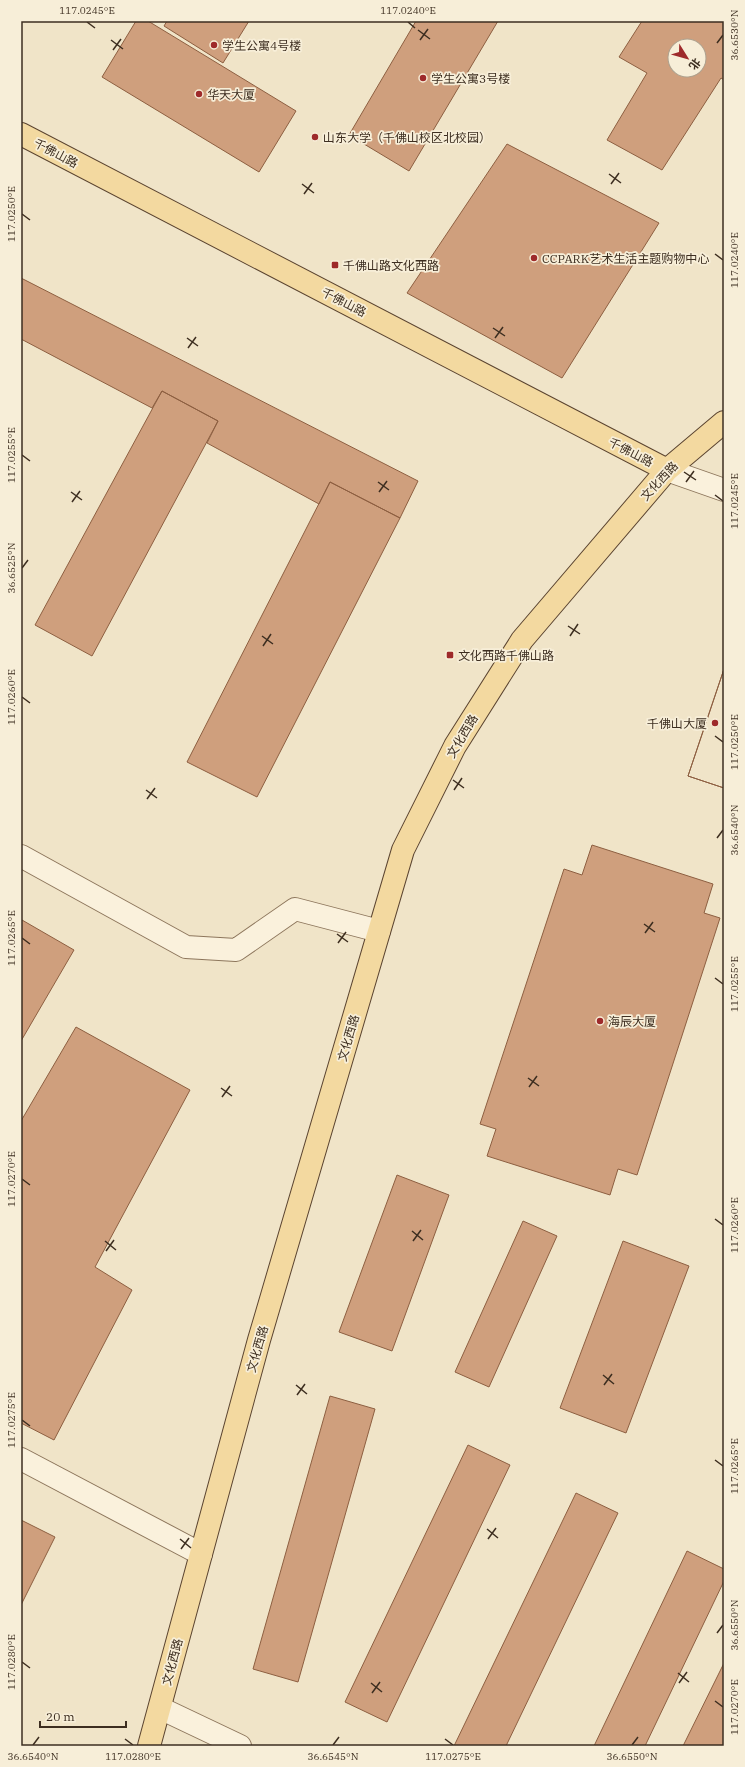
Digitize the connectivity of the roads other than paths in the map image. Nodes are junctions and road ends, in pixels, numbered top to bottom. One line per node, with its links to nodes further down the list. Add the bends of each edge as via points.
1 (21, 134): 3 (main road, 千佛山路)
2 (724, 422): 3 (main road, 文化西路)
3 (666, 470): 4 (street); 6 (main road, 文化西路, via 522,640 455,746 403,850)
4 (724, 490)
5 (21, 856): 6 (street, via 186,947 236,950 295,909)
6 (379, 931): 8 (main road, 文化西路, via 259,1340)
7 (21, 1459): 8 (street)
8 (202, 1554): 9 (main road, 文化西路)
9 (160, 1708): 10 (main road, 文化西路); 11 (street)
10 (149, 1746)
11 (240, 1746)

